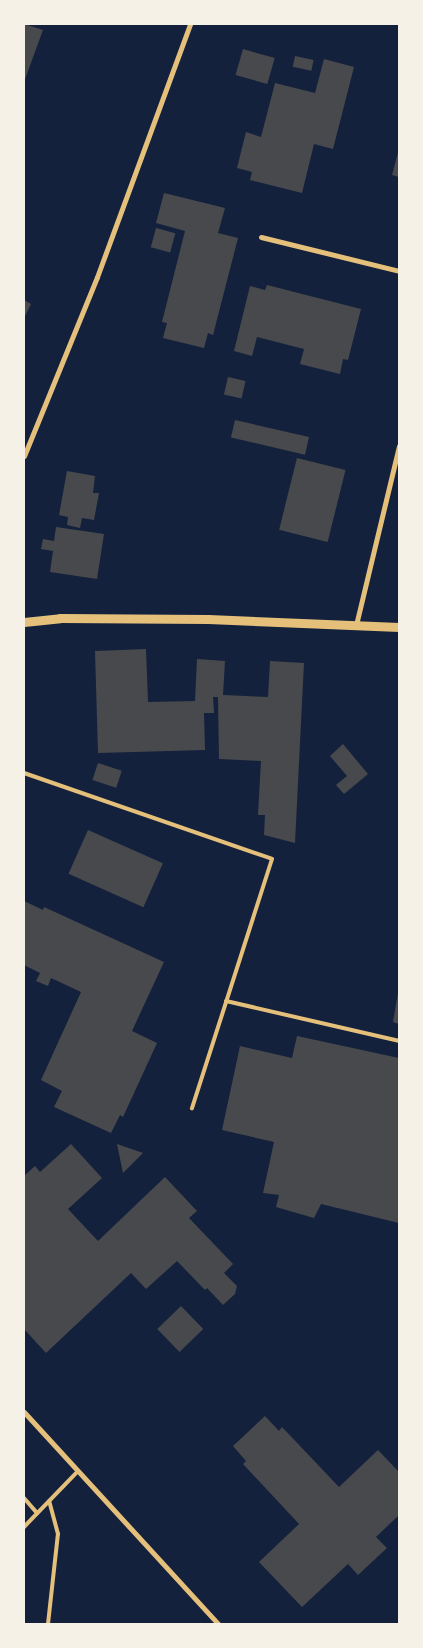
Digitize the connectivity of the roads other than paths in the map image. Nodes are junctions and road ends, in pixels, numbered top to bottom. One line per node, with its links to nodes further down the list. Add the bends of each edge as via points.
1 (190, 24): 5 (street, via 97,277)
2 (262, 237): 3 (street)
3 (399, 271)
4 (399, 446): 7 (street)
5 (24, 456)
6 (24, 622): 7 (street, via 60,618 188,619)
7 (356, 625): 8 (street)
8 (399, 627)
9 (24, 773): 10 (lane, via 272,859)
10 (226, 1001): 11 (lane); 12 (lane)
11 (399, 1042)
12 (192, 1108)
13 (24, 1412): 14 (street)
14 (78, 1471): 16 (lane); 20 (street)
15 (24, 1498): 17 (lane)
16 (49, 1501): 17 (lane); 19 (lane, via 58,1534)
17 (37, 1513): 18 (lane)
18 (24, 1527)
19 (48, 1624)
20 (218, 1624)

